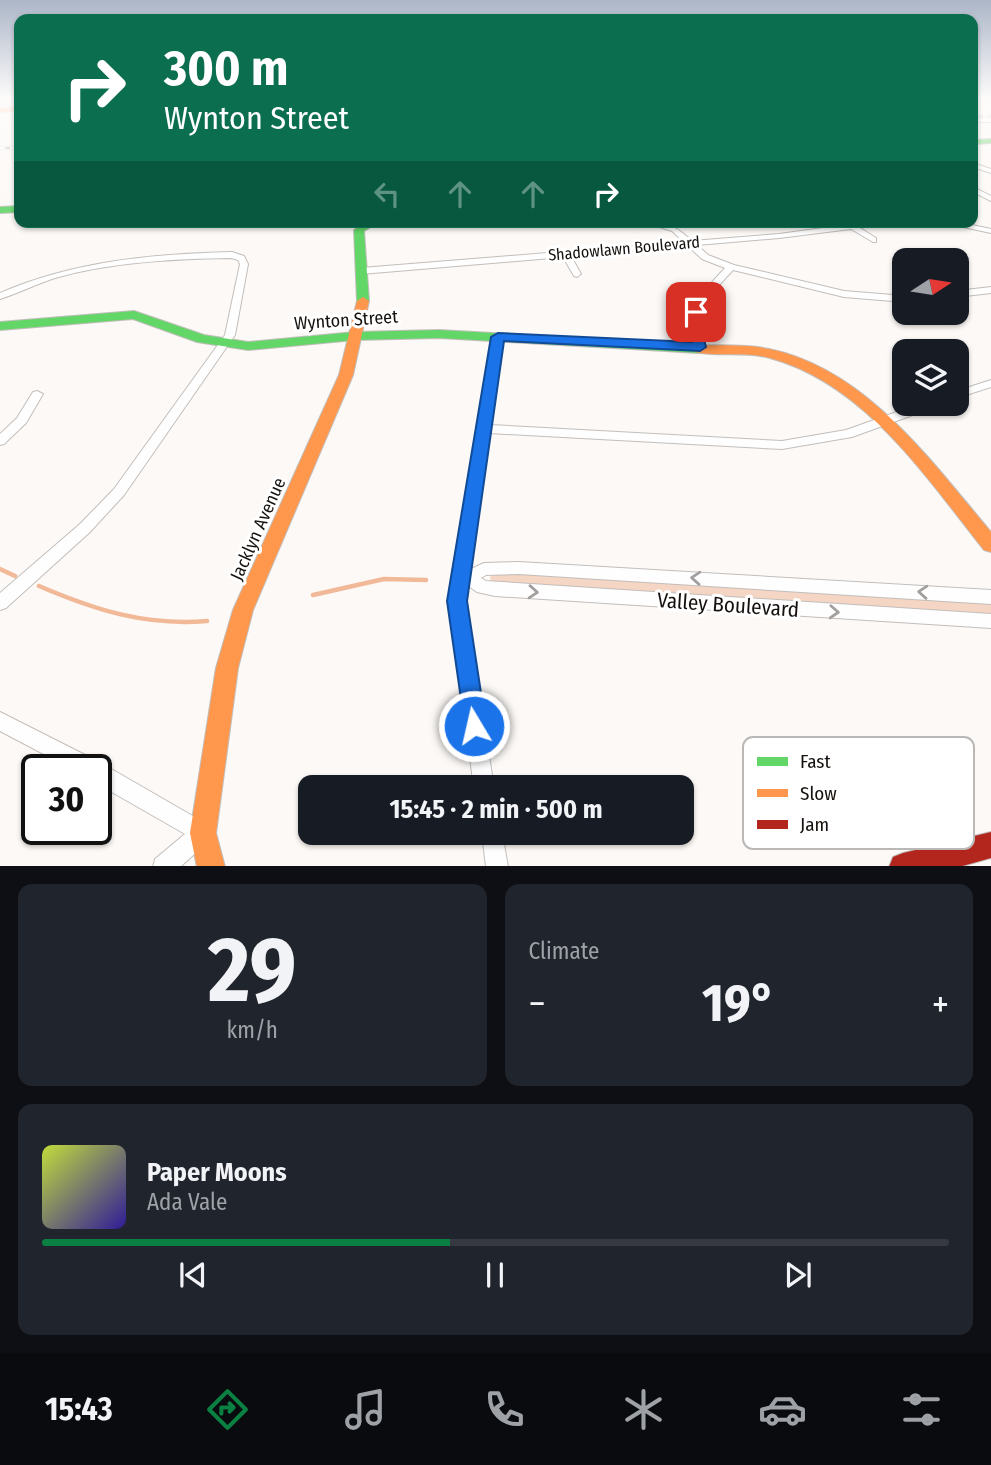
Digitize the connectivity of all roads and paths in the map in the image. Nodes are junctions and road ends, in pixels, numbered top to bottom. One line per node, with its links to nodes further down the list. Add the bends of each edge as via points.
1 (363, 228): 9 (street, Jacklyn Avenue, via 359,230)
2 (671, 228): 6 (street)
3 (842, 228): 6 (street, Shadowlawn Boulevard)
4 (855, 228): 5 (street)
5 (873, 240)
6 (690, 242): 7 (street, Shadowlawn Boulevard); 8 (street, via 705,257)
7 (565, 253): 9 (street, Shadowlawn Boulevard); 10 (street)
8 (731, 267): 14 (street, via 844,295); 19 (street, via 698,306 695,321)
9 (361, 271): 16 (street, Jacklyn Avenue, via 363,300)
10 (577, 274)
11 (991, 290): 12 (street)
12 (970, 293)
13 (0, 296): 18 (street, via 42,280 107,266 232,254 244,264 235,316)
14 (892, 298)
15 (0, 326): 18 (street, Wynton Street, via 134,315 177,332)
16 (355, 336): 17 (street, Wynton Street); 18 (street, Wynton Street, via 248,346); 36 (street, Jacklyn Avenue, via 346,375 243,610 232,646)
17 (498, 337): 19 (street, Wynton Street); 25 (street)
18 (224, 342): 30 (street, via 118,492 85,528)
19 (700, 347): 24 (street, Wynton Street, via 747,349 788,358 819,374)
20 (991, 383): 21 (street)
21 (969, 391)
22 (37, 394): 26 (street, via 22,420)
23 (899, 416): 24 (street)
24 (883, 422): 25 (street, via 823,440 764,445); 27 (street, Wynton Street)
25 (482, 429): 28 (street)
26 (0, 441)
27 (991, 545)
28 (463, 578): 29 (street, Valley Boulevard, one-way to 28, via 519,568 484,569); 31 (street, Valley Boulevard, one-way to 31, via 495,590); 34 (street, via 458,623)
29 (991, 597)
30 (0, 603)
31 (991, 621)
32 (0, 721): 33 (street)
33 (63, 754)
34 (482, 775)
35 (112, 781): 36 (street)
36 (203, 833): 39 (street); 40 (street, Jacklyn Avenue)
37 (494, 845): 41 (street)
38 (991, 845): 42 (street)
39 (163, 866)
40 (211, 866)
41 (497, 866)
42 (903, 866)

